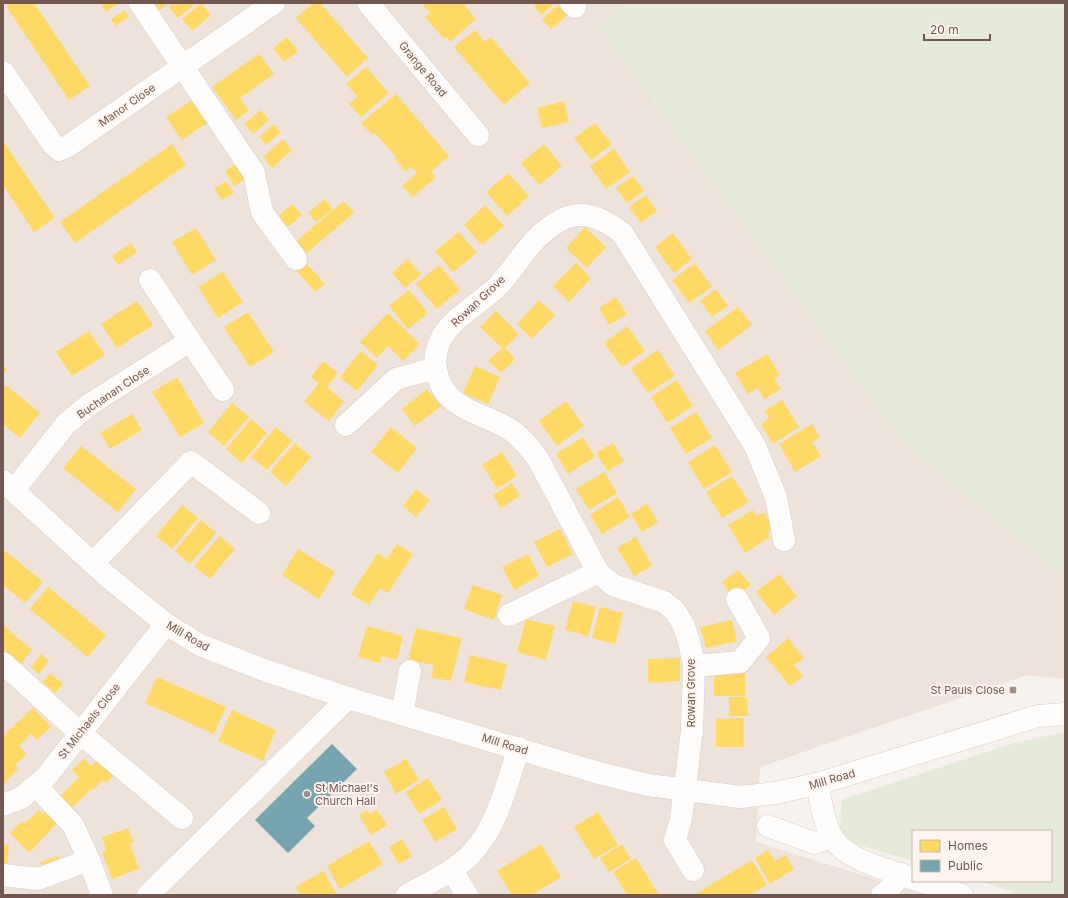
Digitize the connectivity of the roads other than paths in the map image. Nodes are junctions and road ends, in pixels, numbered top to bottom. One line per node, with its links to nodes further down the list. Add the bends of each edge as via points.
1 (140, 3): 4 (street)
2 (274, 3): 4 (street, Manor Close)
3 (378, 6): 6 (street, Grange Road)
4 (182, 67): 5 (street, Manor Close, via 59,150); 7 (street, via 254,173 262,212)
5 (3, 72)
6 (478, 135)
7 (296, 259)
8 (150, 280): 9 (street)
9 (190, 341): 11 (street); 13 (street, Buchanan Close, via 90,404 66,424)
10 (436, 368): 12 (street, via 396,379); 15 (street, Rowan Grove, via 436,352 442,336 455,321 499,284 540,235 554,223 570,217 587,215 608,222 623,234 755,446 776,497); 17 (street, Rowan Grove, via 442,387 451,399 464,409 510,429 525,442 538,459)
11 (223, 390)
12 (346, 425)
13 (8, 485): 16 (street, Mill Road)
14 (259, 513): 16 (street, via 192,462)
15 (784, 540)
16 (92, 562): 20 (street, Mill Road)
17 (598, 572): 19 (street); 22 (street, Rowan Grove, via 613,585 657,599 675,611 689,641)
18 (737, 599): 22 (street, via 759,638 740,662)
19 (509, 615)
20 (166, 624): 24 (street, Mill Road, via 200,645); 27 (street, St Michaels Close)
21 (3, 663): 27 (street)
22 (694, 666): 31 (street, Rowan Grove, via 692,730)
23 (410, 672): 25 (street)
24 (348, 698): 25 (street, Mill Road); 43 (street)
25 (402, 714): 28 (street, Mill Road)
26 (1065, 714): 29 (street, Mill Road, via 1038,716)
27 (80, 733): 30 (street, St Michaels Close); 33 (street)
28 (519, 748): 31 (street, Mill Road, via 599,774 648,786); 37 (street, via 487,833 470,855)
29 (817, 784): 31 (street, Mill Road, via 741,797); 35 (street)
30 (36, 786): 32 (street, St Michaels Close, via 21,798); 36 (street, via 74,825)
31 (685, 790): 38 (street, Rowan Grove, via 675,840)
32 (3, 805)
33 (182, 818)
34 (768, 826): 35 (street, via 814,843)
35 (832, 837): 40 (street, via 836,845 846,853)
36 (89, 860): 39 (street, via 38,879); 42 (street)
37 (452, 870): 44 (street); 45 (street)
38 (693, 870)
39 (3, 875)
40 (911, 878): 46 (street)
41 (923, 882): 47 (street)
42 (102, 895)
43 (148, 895)
44 (407, 895)
45 (467, 895)
46 (882, 895)
47 (962, 895)

